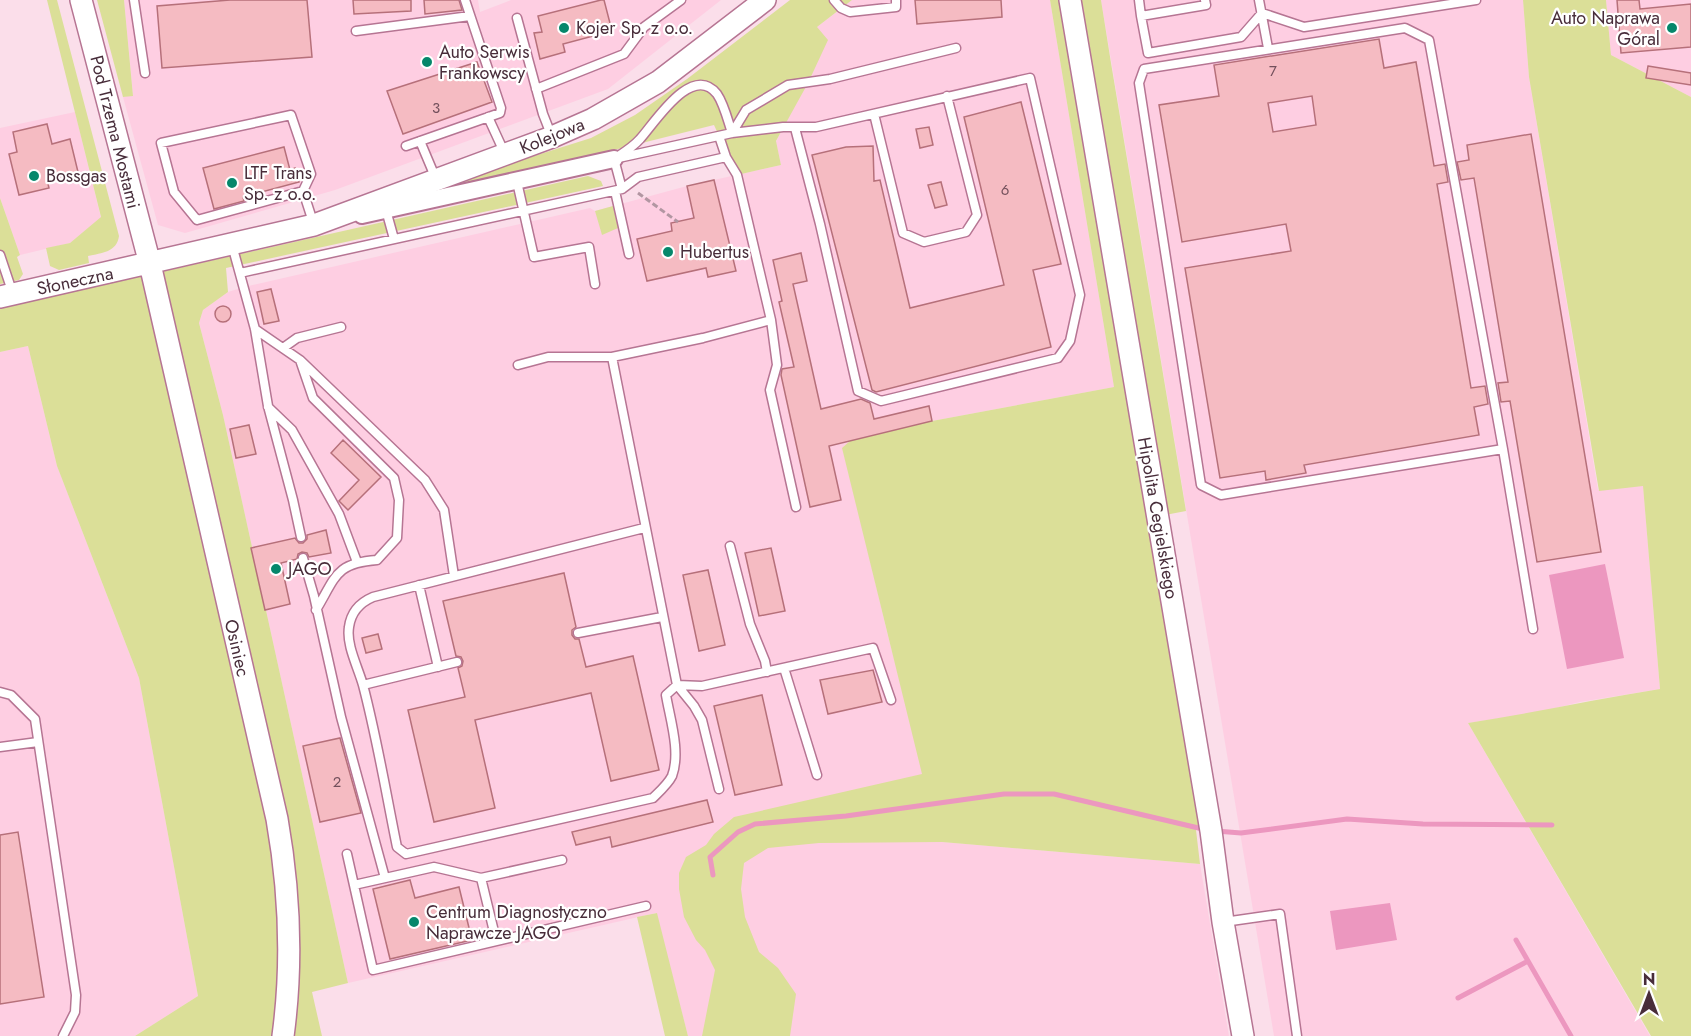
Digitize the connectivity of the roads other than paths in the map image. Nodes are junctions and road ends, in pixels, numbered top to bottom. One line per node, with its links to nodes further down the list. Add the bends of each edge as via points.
1 (81, 0): 45 (street, Pod Trzema Mostami)
2 (134, 0): 20 (lane)
3 (465, 0): 14 (lane)
4 (681, 0): 21 (lane, via 644,27 624,54)
5 (765, 0): 27 (street, Kolejowa, via 658,82 593,119)
6 (834, 0): 7 (lane, via 850,12 896,7)
7 (896, 0)
8 (1070, 0): 88 (street, Hipolita Cegielskiego, via 1207,807)
9 (1139, 0): 15 (lane)
10 (1205, 0): 15 (lane, via 1206,5)
11 (1259, 0): 13 (lane)
12 (1476, 0): 13 (lane, via 1304,27)
13 (1262, 14): 15 (lane, via 1241,37 1148,53); 19 (lane)
14 (470, 16): 17 (lane); 24 (lane, via 501,108 500,113)
15 (1141, 16)
16 (517, 18): 21 (lane)
17 (356, 31)
18 (956, 48): 26 (lane, via 830,79 788,85 746,110)
19 (1268, 48): 57 (lane, via 1405,28 1429,40); 57 (lane, via 1143,69 1139,83 1201,484 1221,495)
20 (145, 74)
21 (536, 89): 27 (lane)
22 (947, 96): 23 (lane); 23 (lane, via 977,215 966,232 924,242 903,233); 25 (lane, via 1030,78 1080,295 1070,341 1058,358 881,401 858,391)
23 (874, 114): 25 (lane)
24 (488, 117): 29 (lane); 31 (lane)
25 (795, 128): 26 (lane)
26 (732, 133): 28 (lane, Kolejowa); 33 (lane, Kolejowa, via 716,93 704,86 693,86 682,92 639,141)
27 (552, 136): 31 (street, Kolejowa)
28 (719, 136): 32 (lane); 33 (lane, Kolejowa)
29 (420, 141): 30 (lane); 34 (lane)
30 (406, 146)
31 (505, 154): 34 (street, Kolejowa)
32 (726, 157): 36 (lane, via 638,177); 49 (lane, via 737,175)
33 (614, 159): 35 (street, Kolejowa); 36 (lane)
34 (436, 180): 40 (street, Kolejowa)
35 (517, 182): 38 (street, Kolejowa); 39 (lane)
36 (619, 190): 39 (lane); 43 (lane)
37 (303, 191): 37 (lane, via 197,220 174,192 161,143 291,115 311,174); 40 (lane)
38 (386, 210): 40 (street, Kolejowa); 41 (lane)
39 (524, 211): 41 (lane); 47 (lane, via 534,257 588,247)
40 (314, 225): 42 (street, Kolejowa)
41 (394, 239): 46 (lane)
42 (232, 245): 45 (street, Kolejowa); 46 (lane)
43 (629, 254)
44 (0, 255): 48 (lane)
45 (150, 264): 48 (street, Słoneczna); 91 (street, Osiniec, via 279,830 290,933)
46 (240, 273): 51 (lane)
47 (595, 284)
48 (7, 296)
49 (771, 320): 53 (lane); 58 (lane, via 777,365 770,390)
50 (341, 327): 52 (lane, via 297,338)
51 (255, 329): 52 (lane); 56 (lane)
52 (283, 348): 54 (lane)
53 (612, 357): 55 (lane, via 548,357); 59 (lane)
54 (300, 360): 63 (lane, via 313,398 394,478 399,500 397,538 377,560); 64 (lane, via 425,480 444,510)
55 (518, 365)
56 (268, 406): 60 (lane); 63 (lane, via 292,430 339,514)
57 (1503, 449): 68 (lane)
58 (796, 507)
59 (644, 528): 64 (lane); 67 (lane)
60 (301, 537)
61 (730, 546): 73 (lane)
62 (303, 558): 66 (lane)
63 (357, 562): 66 (lane, via 340,569)
64 (454, 576): 65 (lane)
65 (419, 585): 71 (lane); 74 (lane, via 373,597 356,608 348,636)
66 (316, 610): 84 (lane)
67 (662, 616): 69 (lane); 75 (lane)
68 (1533, 629)
69 (578, 633)
70 (457, 662): 71 (lane)
71 (438, 666): 74 (lane)
72 (784, 668): 73 (lane); 77 (lane, via 873,648); 80 (lane)
73 (767, 672): 75 (lane, via 702,686)
74 (363, 685): 75 (lane, via 397,846 406,854 653,798 671,778 675,762 666,695)
75 (677, 685): 81 (lane, via 702,720)
76 (0, 692): 78 (lane, via 11,695 35,719)
77 (891, 700)
78 (38, 741): 79 (lane); 90 (lane, via 76,995 75,1012)
79 (0, 747)
80 (817, 775)
81 (719, 789)
82 (347, 854): 86 (lane)
83 (562, 860): 85 (lane)
84 (385, 878): 85 (lane, via 434,867); 86 (lane)
85 (482, 878): 89 (lane)
86 (354, 885): 89 (lane, via 373,970)
87 (646, 906): 89 (lane)
88 (1223, 922): 92 (street, Hipolita Cegielskiego); 93 (lane, via 1280,914)
89 (495, 940)
90 (63, 1036)
91 (283, 1036)
92 (1243, 1036)
93 (1297, 1036)

